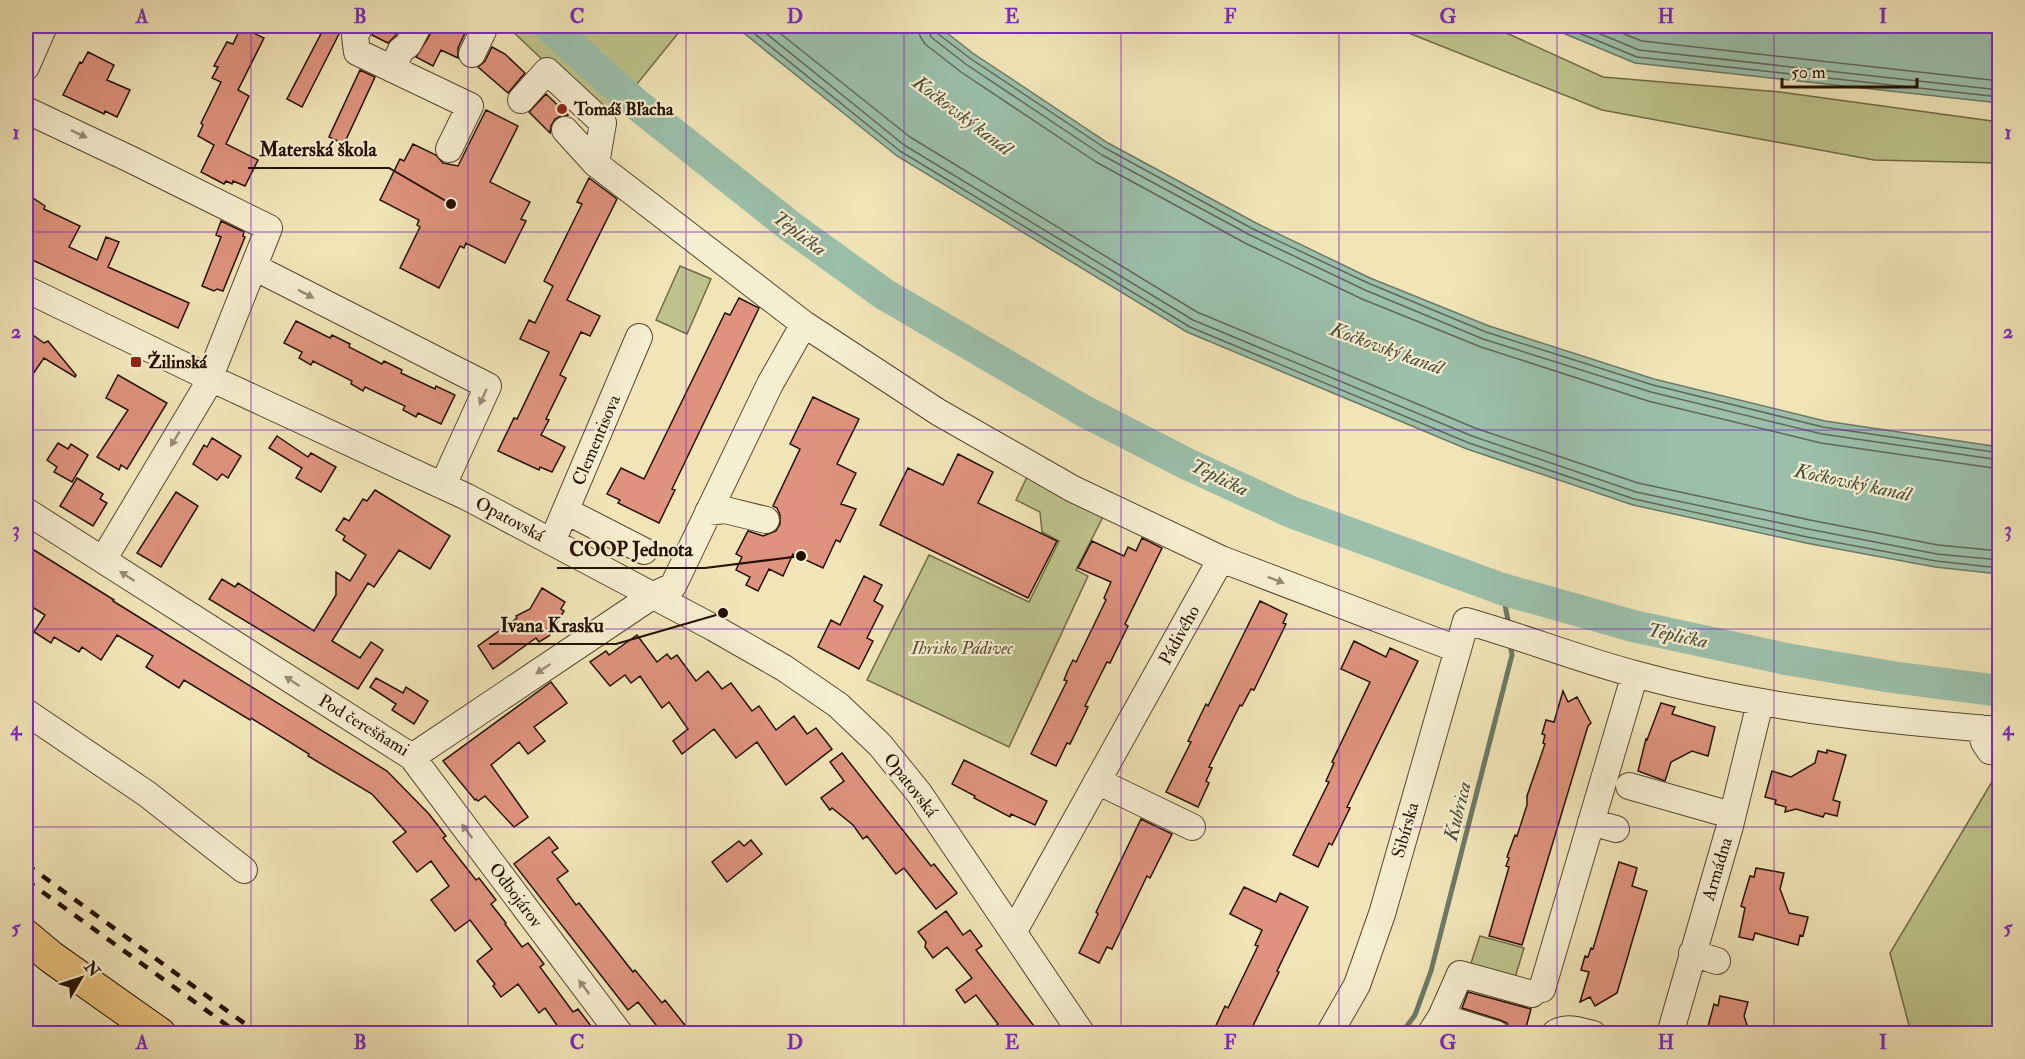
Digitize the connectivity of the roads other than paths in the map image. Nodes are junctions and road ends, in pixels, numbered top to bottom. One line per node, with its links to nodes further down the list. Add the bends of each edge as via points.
1 (44, 26): 6 (street)
2 (418, 26): 7 (street)
3 (478, 26): 5 (street, via 483,31)
4 (351, 29): 7 (street, via 357,52)
5 (472, 54)
6 (27, 62)
7 (392, 69): 11 (street, via 470,106)
8 (521, 100): 12 (street, via 547,70 603,123)
9 (26, 110): 13 (street, one-way to 13, via 269,228)
10 (565, 130): 12 (street)
11 (449, 150)
12 (596, 164): 15 (street)
13 (254, 267): 17 (street); 18 (street, one-way to 18, via 488,387)
14 (26, 289): 17 (street, Opatovská)
15 (804, 324): 21 (street, Pod čerešňami); 25 (street, via 938,412 1073,489)
16 (639, 338): 20 (street, Clementisova)
17 (210, 378): 18 (street, Opatovská); 26 (street, one-way to 26)
18 (443, 485): 23 (street, Opatovská)
19 (26, 511): 26 (street, Pod čerešňami)
20 (566, 511): 23 (street, Clementisova); 24 (street)
21 (708, 512): 22 (street, via 726,510); 27 (street, Pod čerešňami, via 673,586)
22 (766, 520)
23 (552, 542): 27 (street, Opatovská)
24 (644, 551)
25 (1221, 559): 28 (street, one-way to 28); 35 (street, Pádivého)
26 (103, 560): 34 (street, Pod čerešňami, one-way to 26)
27 (652, 596): 34 (street, Pod čerešňami, one-way to 34); 40 (street, Opatovská, via 784,668 838,705 880,745 919,793)
28 (1457, 649): 29 (street, Sibírska, via 1478,624); 49 (street, Sibírska, via 1382,914 1357,985)
29 (1635, 674): 30 (street); 45 (street, via 1604,825 1537,991 1460,974)
30 (1760, 703): 32 (street); 37 (street, Armádna)
31 (26, 712): 39 (street, via 147,794)
32 (1990, 729): 33 (street, via 1984,742 1990,751)
33 (2000, 752)
34 (412, 758): 47 (street, Odbojárov, one-way to 34)
35 (1097, 782): 38 (street); 40 (street, Pádivého)
36 (1629, 786): 37 (street)
37 (1737, 824): 43 (street, Armádna)
38 (1192, 827)
39 (244, 870)
40 (1014, 931): 48 (street, Opatovská)
41 (26, 936): 42 (main road)
42 (38, 950): 46 (main road)
43 (1692, 953): 44 (street); 53 (street, Armádna)
44 (1717, 961)
45 (1436, 1025): 50 (street)
46 (160, 1034)
47 (620, 1034)
48 (1082, 1034)
49 (1329, 1034)
50 (1496, 1034)
51 (1554, 1034): 52 (street, via 1570,1028)
52 (1593, 1034)
53 (1671, 1034)

